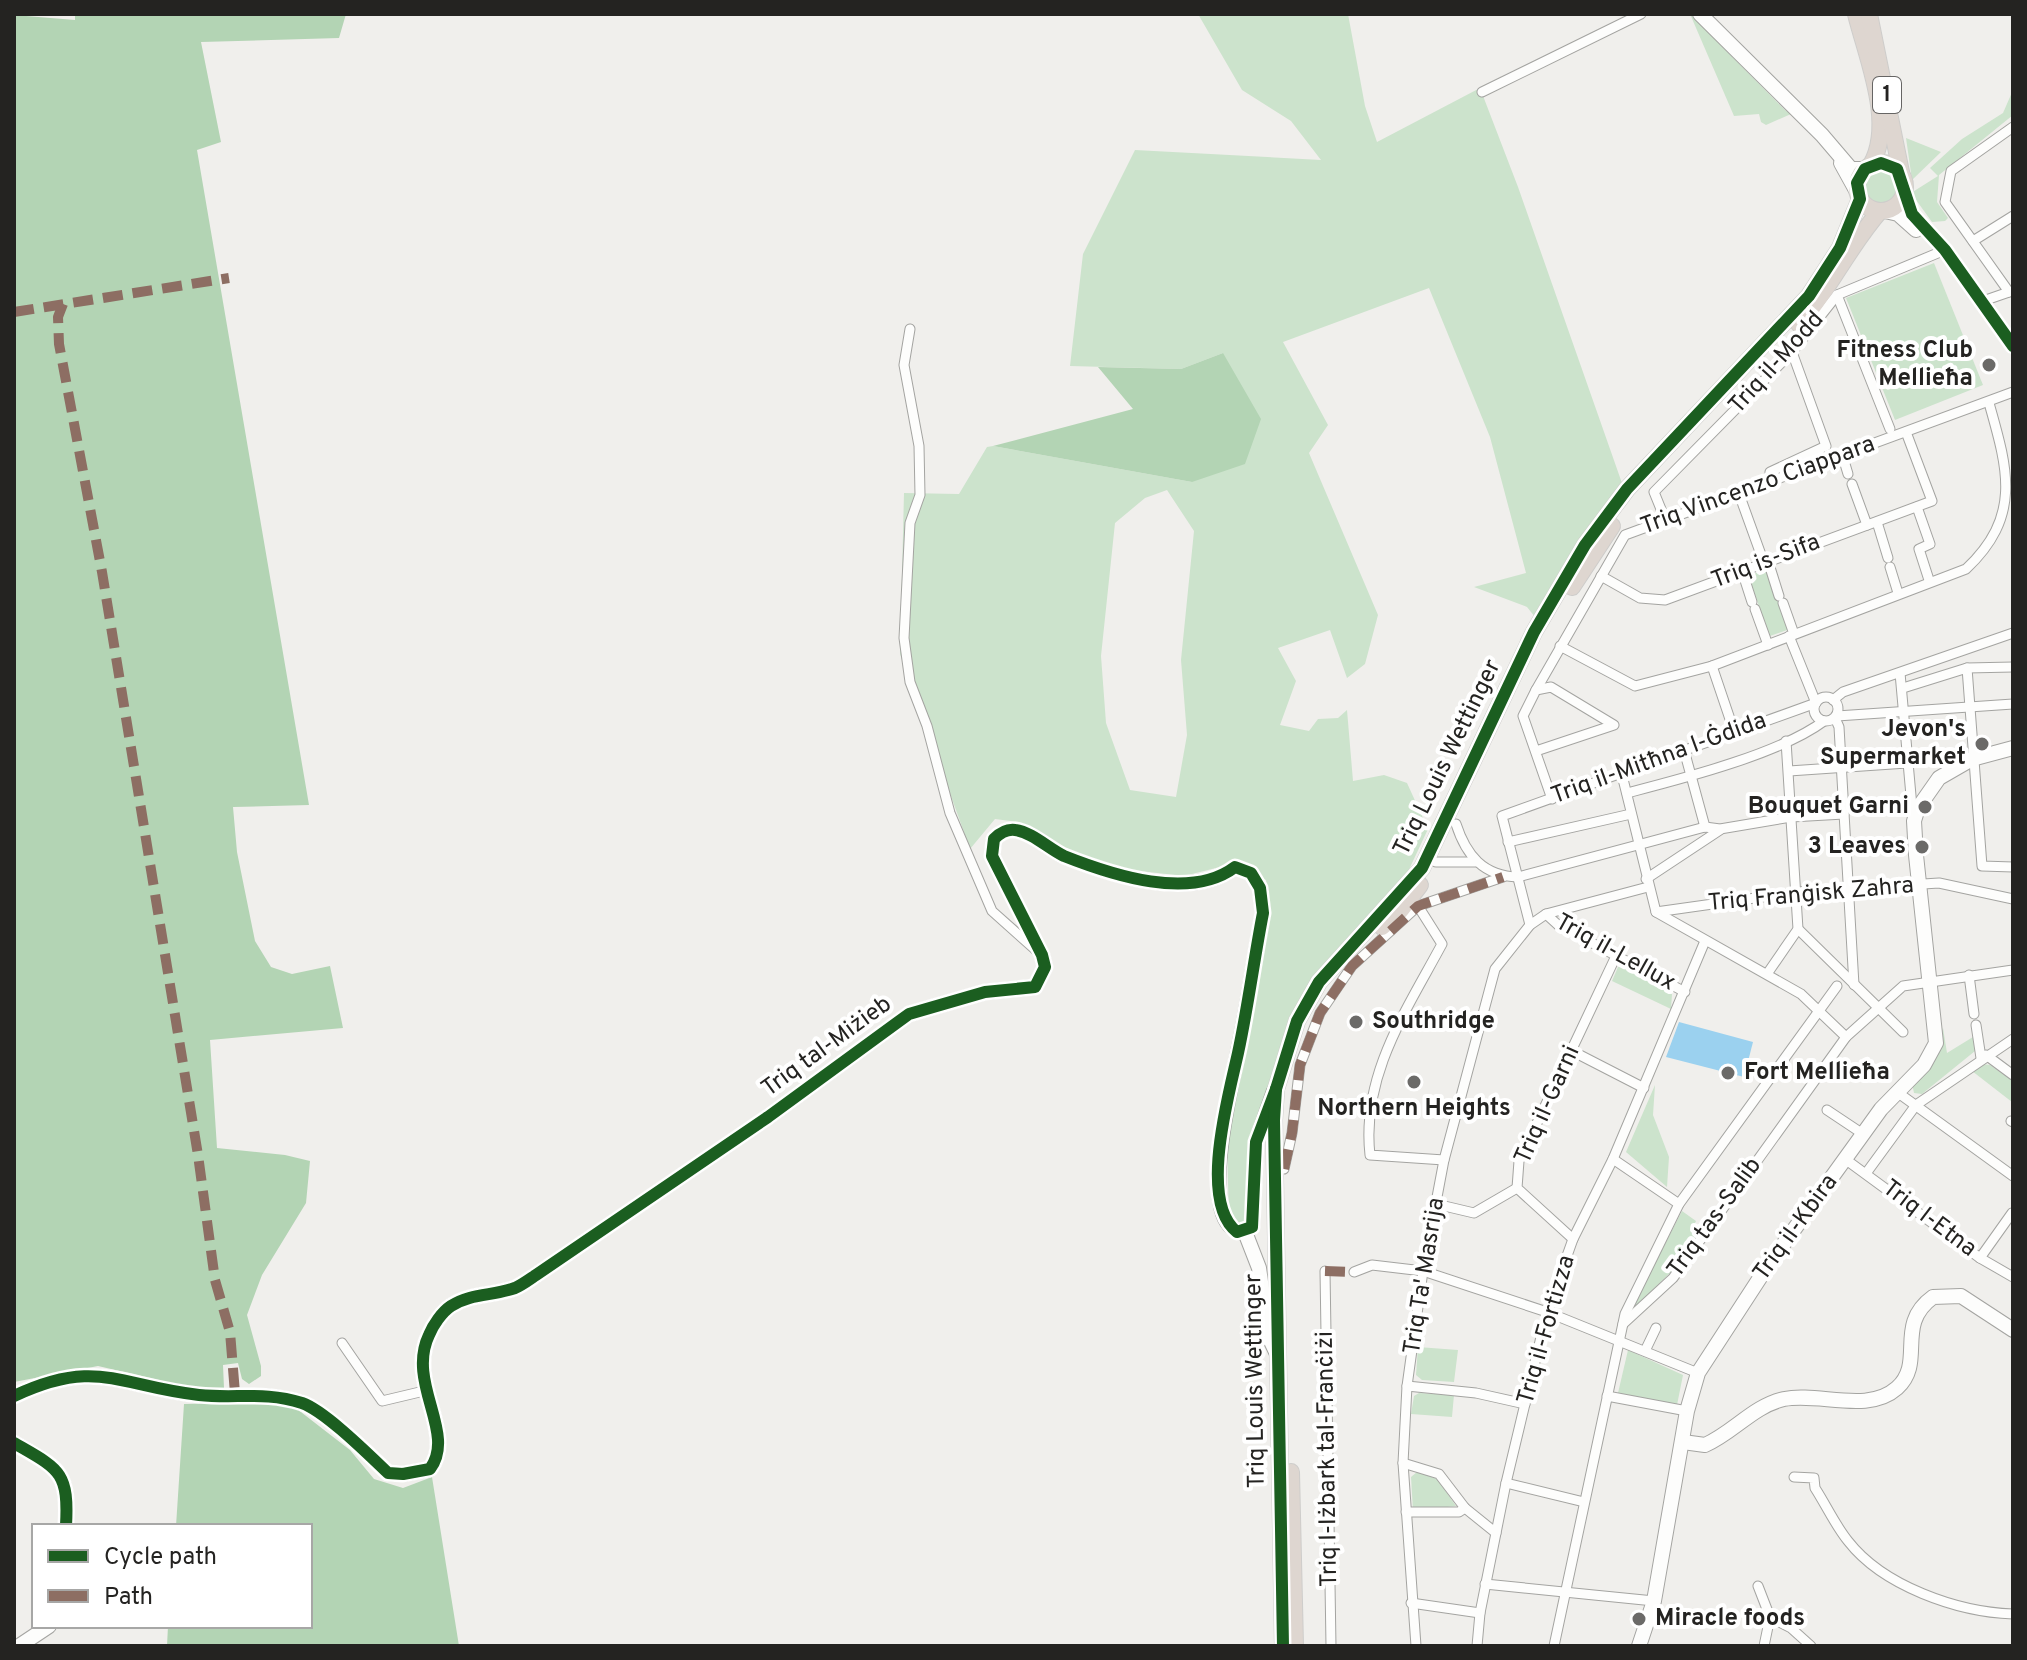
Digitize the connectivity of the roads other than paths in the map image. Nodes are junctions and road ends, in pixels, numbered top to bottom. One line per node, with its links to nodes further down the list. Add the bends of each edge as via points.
1 (1641, 14): 5 (street)
2 (1700, 14): 7 (street)
3 (1856, 14): 8 (highway, 1, via 1881,124 1881,148)
4 (1869, 14): 9 (highway, 1)
5 (1482, 92)
6 (2013, 127): 13 (street, via 1951,171 1945,202)
7 (1837, 155): 8 (street, via 1851,169); 10 (street)
8 (1868, 167): 9 (highway, via 1890,165); 10 (highway, via 1857,183)
9 (1903, 185): 11 (highway, via 1899,202); 14 (street, via 1912,214)
10 (1859, 196): 11 (highway, via 1871,209); 108 (highway, Triq Louis Wettinger, via 1840,248 1809,296 1627,489 1585,545 1534,632 1422,868 1319,982 1297,1021)
11 (1883, 211): 14 (street, via 1898,214 1930,244); 69 (highway, Triq Louis Wettinger, via 1863,230 1817,304 1670,455 1611,527 1543,637)
12 (2013, 216): 13 (street)
13 (1973, 241): 15 (street)
14 (1945, 250): 16 (street, Triq il-Modd); 17 (street)
15 (2011, 292): 17 (street)
16 (1837, 295): 20 (street, Triq il-Modd); 23 (street)
17 (1983, 301): 19 (street)
18 (910, 329): 90 (street, via 904,365 919,446 920,495 910,523 907,566 904,638 910,682 950,813 992,911)
19 (2013, 346)
20 (1792, 352): 26 (street, via 1826,446); 29 (street, Triq il-Modd, via 1654,492)
21 (2013, 392): 22 (street, Triq Vincenzo Ciappara)
22 (1989, 403): 24 (street, Triq Vincenzo Ciappara); 34 (street, via 2007,474 1998,530 1966,569)
23 (1890, 429)
24 (1906, 432): 25 (street, Triq Vincenzo Ciappara); 28 (street, Triq is-Sifa, via 1932,501)
25 (1842, 454): 27 (street, Triq Vincenzo Ciappara); 30 (street)
26 (1770, 472)
27 (1738, 491): 29 (street, Triq Vincenzo Ciappara); 31 (street)
28 (1917, 507): 30 (street, Triq is-Sifa); 34 (street, via 1930,544 1919,549)
29 (1665, 519): 33 (street, Triq Vincenzo Ciappara, via 1625,535)
30 (1872, 524): 31 (street, Triq is-Sifa); 35 (street)
31 (1766, 562): 32 (street, Triq is-Sifa); 37 (street)
32 (1742, 571): 33 (street, Triq is-Sifa, via 1665,600 1640,598); 38 (street)
33 (1601, 576): 39 (street, Triq Vincenzo Ciappara)
34 (1929, 580): 35 (street)
35 (1898, 593): 37 (street)
36 (2013, 633): 43 (street)
37 (1792, 635): 38 (street); 47 (street)
38 (1768, 645): 40 (street)
39 (1560, 646): 40 (street, via 1635,686); 45 (street, Triq Vincenzo Ciappara)
40 (1712, 666): 52 (street)
41 (2013, 667): 42 (street)
42 (1967, 668): 44 (street); 49 (street)
43 (1900, 673): 44 (street); 46 (street)
44 (1903, 688): 50 (street)
45 (1536, 690): 56 (street, Triq Vincenzo Ciappara, via 1523,716); 56 (street, via 1551,687 1614,725)
46 (1833, 700): 47 (street); 51 (street, via 1838,705)
47 (1816, 703): 51 (street, via 1816,714); 52 (street, Triq il-Mitħna l-Ġdida)
48 (2013, 704): 49 (street)
49 (1969, 708): 50 (street); 57 (street)
50 (1904, 713): 51 (street); 58 (street)
51 (1832, 718): 53 (street); 59 (street, via 1839,727)
52 (1734, 731): 55 (street, Triq il-Mitħna l-Ġdida)
53 (1786, 741): 61 (street); 62 (street)
54 (2013, 748): 57 (street)
55 (1684, 750): 60 (street, Triq il-Mitħna l-Ġdida); 62 (street)
56 (1536, 751): 64 (street, Triq Vincenzo Ciappara)
57 (1972, 759): 68 (street, via 1939,778); 76 (street, via 1982,866)
58 (1907, 763): 59 (street); 68 (street)
59 (1841, 769): 61 (street); 66 (street)
60 (1621, 771): 63 (street); 64 (street, Triq il-Mitħna l-Ġdida)
61 (1789, 771): 67 (street)
62 (1692, 776): 63 (street); 70 (street)
63 (1627, 793): 65 (street)
64 (1552, 799): 72 (street, Triq il-Mitħna l-Ġdida, via 1502,816)
65 (1631, 814): 72 (street); 73 (street)
66 (1844, 814): 67 (street); 81 (street)
67 (1791, 817): 71 (street); 82 (street)
68 (1914, 821): 80 (street, Triq il-Kbira)
69 (1456, 824): 74 (highway, Triq Louis Wettinger); 75 (street)
70 (1705, 827): 71 (street); 73 (street)
71 (1720, 829): 79 (street, Triq Ta' Masrija)
72 (1508, 842): 78 (street)
73 (1638, 848): 78 (street); 79 (street)
74 (1436, 862): 75 (street); 116 (highway, Triq Louis Wettinger, via 1401,910 1340,970 1306,1028 1286,1093)
75 (1475, 862): 77 (street)
76 (2013, 867)
77 (1503, 877): 78 (street); 84 (street)
78 (1518, 877): 87 (street)
79 (1647, 883): 85 (street); 86 (street, Triq Ta' Masrija)
80 (1919, 884): 81 (street, Triq Franġisk Zahra); 83 (street, Triq Franġisk Zahra, via 1939,883); 95 (street, Triq il-Kbira)
81 (1848, 888): 82 (street, Triq Franġisk Zahra); 96 (street)
82 (1798, 892): 85 (street, Triq Franġisk Zahra); 88 (street)
83 (2013, 899)
84 (1418, 906): 115 (street, via 1442,944 1388,1042 1371,1098 1370,1155); 116 (street, via 1352,966 1320,1013 1300,1065)
85 (1656, 912): 89 (street)
86 (1546, 914): 87 (street, Triq Ta' Masrija); 91 (street, Triq il-Lellux)
87 (1530, 925): 115 (street, Triq Ta' Masrija, via 1495,969)
88 (1798, 929): 93 (street); 96 (street)
89 (1705, 941): 93 (street); 98 (street, Triq il-Fortizza)
90 (1042, 955): 123 (street, via 992,856 994,839 1007,830 1020,831 1064,856 1145,879 1199,883 1219,879 1235,867 1251,873 1260,888 1263,913 1227,1098 1220,1164 1223,1215 1237,1232); 140 (street, Triq tal-Miżieb, via 1045,967 1035,987 985,992 909,1014 536,1275 515,1288 477,1294 449,1307 423,1348)
91 (1616, 956): 98 (street, Triq il-Lellux); 104 (street, Triq il-Garni)
92 (2013, 970): 94 (street, Triq tas-Salib)
93 (1767, 974): 100 (street)
94 (1969, 975): 95 (street, Triq tas-Salib); 105 (street)
95 (1929, 981): 99 (street, Triq tas-Salib, via 1903,986); 109 (street, Triq il-Kbira, via 1936,1043 1924,1065)
96 (1854, 985): 99 (street)
97 (1837, 986): 100 (street)
98 (1685, 992): 107 (street, Triq il-Fortizza)
99 (1878, 1009): 101 (street); 102 (street, Triq tas-Salib)
100 (1820, 1012): 102 (street); 121 (street)
101 (1903, 1032)
102 (1846, 1037): 131 (street, Triq tas-Salib, via 1673,1278)
103 (2013, 1039): 105 (street)
104 (1572, 1051): 107 (street); 119 (street, Triq il-Garni, via 1519,1161)
105 (1983, 1056): 106 (street); 110 (street)
106 (2013, 1075)
107 (1644, 1088): 113 (street, Triq il-Fortizza)
108 (1276, 1089): 123 (street, via 1256,1142 1252,1227); 137 (highway, Triq Louis Wettinger)
109 (1897, 1092): 110 (street); 112 (street, Triq il-Kbira)
110 (1916, 1105): 117 (street); 118 (street)
111 (1827, 1110): 112 (street)
112 (1863, 1134): 114 (street, Triq il-Kbira)
113 (1613, 1159): 121 (street); 124 (street, Triq il-Fortizza)
114 (1845, 1159): 117 (street, Triq l-Etna); 138 (street, Triq il-Kbira, via 1764,1264)
115 (1444, 1160): 120 (street, Triq Ta' Masrija)
116 (1284, 1169): 166 (highway, Triq Louis Wettinger)
117 (1867, 1172): 125 (street, Triq l-Etna)
118 (2013, 1176)
119 (1517, 1188): 120 (street, via 1474,1213); 124 (street, Triq il-Garni)
120 (1436, 1204): 127 (street, Triq Ta' Masrija)
121 (1679, 1204): 131 (street)
122 (2012, 1213): 125 (street)
123 (1245, 1232): 137 (street, via 1259,1268 1269,1337)
124 (1573, 1239): 130 (street, Triq il-Fortizza)
125 (1980, 1258): 129 (street, Triq l-Etna)
126 (1325, 1271): 167 (street, Triq l-Iżbark tal-Franċiżi)
127 (1423, 1271): 128 (street, via 1372,1265); 130 (street); 139 (street, Triq Ta' Masrija)
128 (1354, 1272)
129 (2013, 1277)
130 (1547, 1312): 134 (street); 143 (street, Triq il-Fortizza)
131 (1623, 1324): 134 (street)
132 (1656, 1328): 136 (street)
133 (2013, 1330): 145 (street, via 1961,1296 1933,1297 1916,1312 1907,1376 1888,1396 1784,1399 1759,1408 1705,1445)
134 (1620, 1340): 136 (street); 142 (street)
135 (342, 1343): 140 (street, via 382,1401)
136 (1645, 1351): 138 (street)
137 (1279, 1357): 165 (highway, Triq Louis Wettinger)
138 (1698, 1373): 144 (street, Triq il-Kbira)
139 (1407, 1386): 143 (street); 147 (street, Triq Ta' Masrija)
140 (424, 1391): 141 (street, Triq tal-Miżieb, via 437,1431 438,1458 430,1469 403,1474 388,1473 305,1404 266,1393 200,1395 101,1374 49,1379)
141 (14, 1396)
142 (1607, 1396): 144 (street); 150 (street)
143 (1525, 1404): 149 (street, Triq il-Fortizza)
144 (1687, 1411): 145 (street, Triq il-Kbira)
145 (1683, 1442): 158 (street, Triq il-Kbira)
146 (14, 1443): 153 (street, via 55,1467 68,1493)
147 (1403, 1463): 151 (street, via 1439,1474); 152 (street, Triq Ta' Masrija)
148 (1794, 1477): 161 (street, via 1814,1478 1848,1542 1888,1574 1926,1597)
149 (1506, 1483): 150 (street); 154 (street, Triq il-Fortizza)
150 (1584, 1502): 157 (street)
151 (1465, 1508): 152 (street); 154 (street)
152 (1406, 1512): 159 (street, Triq Ta' Masrija)
153 (66, 1524)
154 (1496, 1533): 155 (street, Triq il-Fortizza)
155 (1485, 1584): 157 (street); 160 (street, Triq il-Fortizza)
156 (1758, 1586): 162 (street)
157 (1565, 1591): 158 (street); 170 (street)
158 (1654, 1601): 171 (street, Triq il-Kbira)
159 (1411, 1603): 160 (street); 168 (street, Triq Ta' Masrija)
160 (1480, 1613): 169 (street, Triq il-Fortizza)
161 (2013, 1614)
162 (1770, 1617): 172 (street); 173 (street)
163 (46, 1628): 164 (street)
164 (19, 1646)
165 (1283, 1646)
166 (1295, 1646)
167 (1331, 1646)
168 (1416, 1646)
169 (1477, 1646)
170 (1554, 1646)
171 (1639, 1646)
172 (1764, 1646)
173 (1811, 1646)

